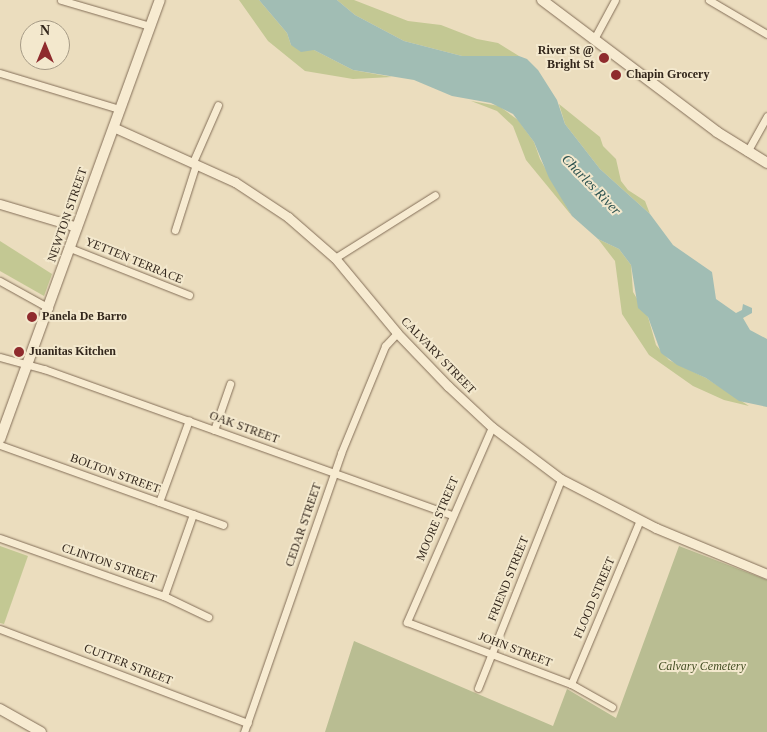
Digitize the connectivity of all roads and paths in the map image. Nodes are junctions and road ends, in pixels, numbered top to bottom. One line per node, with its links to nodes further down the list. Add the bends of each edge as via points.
1 (160, 0): 6 (main road, NEWTON STREET)
2 (542, 0): 8 (main road)
3 (615, 0): 8 (street)
4 (66, 1): 6 (street)
5 (711, 1): 7 (street)
6 (150, 26): 11 (main road, NEWTON STREET)
7 (767, 34)
8 (594, 39): 14 (main road)
9 (0, 73): 11 (street)
10 (218, 105): 15 (street)
11 (119, 109): 13 (main road, NEWTON STREET)
12 (767, 116): 14 (street)
13 (113, 128): 15 (street, CALVARY STREET); 19 (main road, NEWTON STREET)
14 (747, 152): 16 (main road)
15 (195, 163): 20 (street); 22 (street, CALVARY STREET, via 257,195)
16 (767, 163)
17 (435, 195): 22 (street)
18 (0, 204): 19 (street)
19 (77, 227): 21 (main road, NEWTON STREET)
20 (175, 230)
21 (70, 248): 24 (street, YETTEN TERRACE); 25 (main road, NEWTON STREET)
22 (335, 258): 26 (street, CALVARY STREET)
23 (0, 281): 25 (street)
24 (189, 295)
25 (49, 308): 28 (main road, NEWTON STREET)
26 (397, 333): 31 (street, CALVARY STREET); 35 (street, CEDAR STREET, via 385,346)
27 (0, 357): 28 (street, OAK STREET)
28 (28, 363): 30 (street, OAK STREET); 33 (main road, NEWTON STREET)
29 (230, 384): 32 (street)
30 (188, 420): 32 (street, OAK STREET); 37 (street)
31 (492, 427): 36 (street, CALVARY STREET); 39 (street, MOORE STREET)
32 (214, 430): 35 (street, OAK STREET)
33 (0, 439)
34 (0, 445): 37 (street, BOLTON STREET)
35 (334, 472): 39 (street, OAK STREET); 53 (street, CEDAR STREET)
36 (562, 479): 40 (street, CALVARY STREET); 48 (street, FRIEND STREET)
37 (159, 502): 38 (street, BOLTON STREET)
38 (193, 514): 41 (street, BOLTON STREET); 44 (street)
39 (452, 515): 46 (street, MOORE STREET)
40 (640, 520): 43 (street, CALVARY STREET); 49 (street, FLOOD STREET)
41 (223, 525)
42 (0, 538): 44 (street, CLINTON STREET)
43 (767, 574)
44 (164, 596): 45 (street, CLINTON STREET)
45 (208, 618)
46 (407, 622): 48 (street, JOHN STREET)
47 (0, 629): 53 (street, CUTTER STREET)
48 (492, 653): 49 (street, JOHN STREET); 50 (street, FRIEND STREET)
49 (571, 684): 51 (street, JOHN STREET)
50 (478, 688)
51 (612, 708)
52 (0, 709): 54 (main road)
53 (248, 722): 55 (street, CEDAR STREET)
54 (41, 732)
55 (244, 732)

